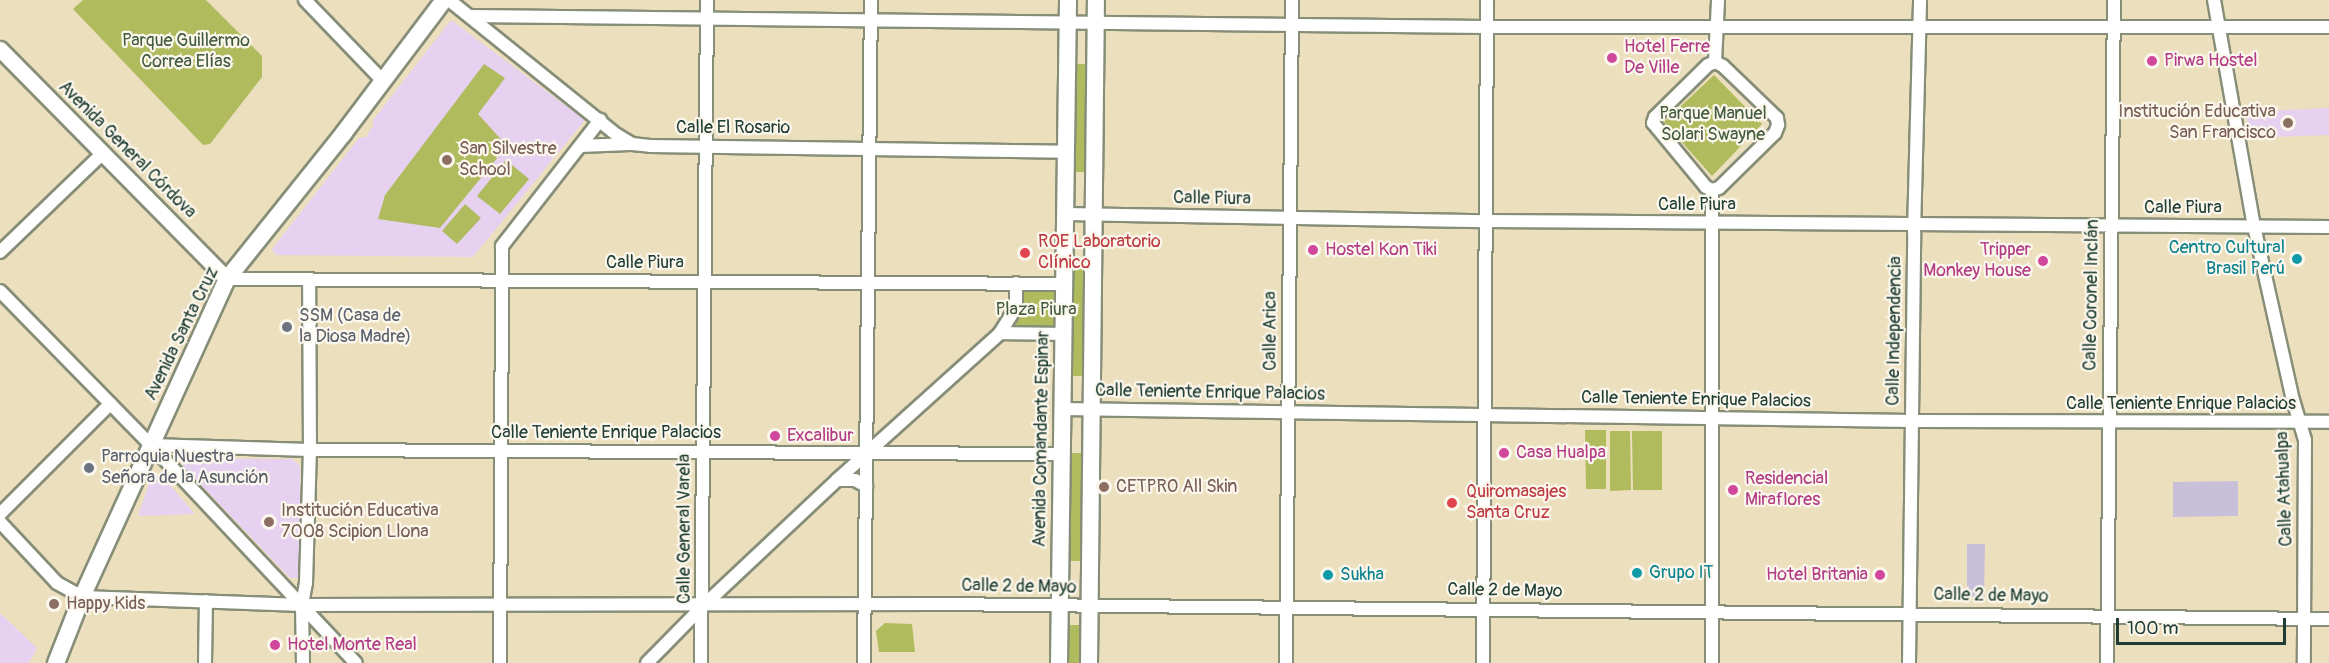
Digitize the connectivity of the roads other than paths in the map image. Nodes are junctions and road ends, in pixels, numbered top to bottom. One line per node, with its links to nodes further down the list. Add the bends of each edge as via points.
1 (305, 0): 30 (street)
2 (444, 0): 30 (main road, Avenida Santa Cruz)
3 (449, 0): 14 (street)
4 (706, 0): 16 (street, Calle General Varela)
5 (871, 0): 17 (street)
6 (1068, 0): 18 (main road, Avenida Comandante Espinar)
7 (1096, 0): 19 (main road)
8 (1292, 0): 20 (street, Calle Arica)
9 (1486, 0): 21 (street)
10 (1718, 0): 22 (street)
11 (1920, 0): 27 (street, Calle Independencia)
12 (2114, 0): 25 (street, Calle Coronel Inclán)
13 (2214, 0): 23 (street, Calle Atahualpa)
14 (470, 16): 15 (street); 26 (street)
15 (497, 16): 16 (street); 26 (street)
16 (706, 20): 17 (street); 34 (street, Calle General Varela)
17 (870, 22): 18 (street); 35 (street)
18 (1068, 22): 19 (street); 36 (main road, Avenida Comandante Espinar)
19 (1095, 23): 20 (street); 40 (main road)
20 (1292, 24): 21 (street); 41 (street, Calle Arica)
21 (1486, 27): 22 (street); 42 (street)
22 (1717, 27): 27 (street); 29 (street)
23 (2219, 27): 24 (street); 25 (street); 46 (street, Calle Atahualpa)
24 (2329, 27)
25 (2114, 28): 27 (street); 45 (street, Calle Coronel Inclán)
26 (487, 29): 31 (street)
27 (1920, 29): 44 (street, Calle Independencia)
28 (0, 48): 37 (street, Avenida General Córdova)
29 (1715, 62): 38 (street, via 1653,123); 38 (street, via 1777,118 1778,126 1719,188)
30 (383, 81): 49 (main road, Avenida Santa Cruz)
31 (600, 120): 32 (street); 33 (street)
32 (632, 144): 33 (street, Calle El Rosario); 34 (street, Calle El Rosario)
33 (580, 146): 51 (street, via 503,243)
34 (706, 146): 35 (street, Calle El Rosario); 52 (street, Calle General Varela)
35 (871, 147): 36 (street, Calle El Rosario); 53 (street)
36 (1067, 152): 39 (main road, Avenida Comandante Espinar)
37 (103, 153): 48 (street); 49 (street, Avenida General Córdova)
38 (1712, 190): 43 (street)
39 (1065, 214): 40 (street, Calle Piura); 55 (main road, Avenida Comandante Espinar)
40 (1094, 215): 41 (street, Calle Piura); 61 (main road)
41 (1290, 218): 42 (street, Calle Piura); 62 (street, Calle Arica)
42 (1485, 221): 43 (street, Calle Piura); 63 (street)
43 (1712, 223): 44 (street, Calle Piura); 64 (street)
44 (1914, 224): 45 (street, Calle Piura); 65 (street, Calle Independencia)
45 (2112, 226): 46 (street, Calle Piura); 66 (street, Calle Coronel Inclán)
46 (2254, 226): 47 (street, Calle Piura); 67 (street, Calle Atahualpa, via 2292,400)
47 (2329, 227)
48 (0, 252)
49 (227, 279): 50 (street, Calle Piura); 70 (main road, Avenida Santa Cruz)
50 (309, 279): 51 (street, Calle Piura); 71 (street)
51 (500, 280): 52 (street, Calle Piura); 72 (street)
52 (705, 281): 53 (street, Calle Piura); 73 (street, Calle General Varela)
53 (870, 283): 54 (street, Calle Piura); 74 (street)
54 (1016, 284): 55 (street, Calle Piura); 57 (street, via 1016,307)
55 (1063, 284): 58 (main road, Avenida Comandante Espinar)
56 (0, 291): 59 (street)
57 (1000, 333): 58 (street); 69 (street)
58 (1063, 334): 60 (main road, Avenida Comandante Espinar)
59 (110, 404): 70 (street); 79 (street)
60 (1062, 409): 61 (street, Calle Teniente Enrique Palacios); 76 (main road, Avenida Comandante Espinar)
61 (1092, 410): 62 (street, Calle Teniente Enrique Palacios); 89 (main road)
62 (1288, 412): 63 (street, Calle Teniente Enrique Palacios); 90 (street, Calle Arica)
63 (1485, 416): 64 (street, Calle Teniente Enrique Palacios); 91 (street)
64 (1712, 418): 65 (street, Calle Teniente Enrique Palacios); 92 (street)
65 (1912, 421): 66 (street, Calle Teniente Enrique Palacios); 93 (street, Calle Independencia)
66 (2108, 422): 67 (street, Calle Teniente Enrique Palacios); 94 (street, Calle Coronel Inclán)
67 (2301, 422): 68 (street, Calle Teniente Enrique Palacios); 95 (street, Calle Atahualpa, via 2305,440)
68 (2329, 422)
69 (886, 435): 74 (street); 75 (street, via 883,444)
70 (151, 445): 71 (street, Calle Teniente Enrique Palacios); 81 (main road, Avenida Santa Cruz); 83 (street)
71 (310, 450): 72 (street, Calle Teniente Enrique Palacios); 83 (street)
72 (500, 451): 73 (street, Calle Teniente Enrique Palacios); 84 (street)
73 (704, 452): 74 (street, Calle Teniente Enrique Palacios); 87 (street, Calle General Varela)
74 (867, 453): 75 (street, Calle Teniente Enrique Palacios); 77 (street); 78 (street)
75 (888, 453): 76 (street, Calle Teniente Enrique Palacios)
76 (1061, 454): 88 (main road, Avenida Comandante Espinar)
77 (837, 480): 78 (street, via 855,480); 87 (street)
78 (866, 486): 85 (street)
79 (0, 514)
80 (0, 522): 81 (street, via 57,583)
81 (82, 597): 82 (street, Calle 2 de Mayo); 98 (main road, Avenida Santa Cruz)
82 (206, 601): 83 (street, Calle 2 de Mayo); 99 (street)
83 (302, 605): 84 (street, Calle 2 de Mayo); 100 (street); 101 (street)
84 (500, 605): 86 (street, Calle 2 de Mayo); 102 (street)
85 (865, 605): 87 (street, Calle 2 de Mayo); 88 (street, Calle 2 de Mayo); 105 (street)
86 (681, 606): 87 (street, Calle 2 de Mayo); 97 (street, via 688,612)
87 (703, 606): 97 (street); 104 (street, Calle General Varela)
88 (1059, 606): 89 (street, Calle 2 de Mayo); 106 (main road, Avenida Comandante Espinar)
89 (1090, 606): 90 (street, Calle 2 de Mayo); 107 (main road)
90 (1286, 607): 91 (street, Calle 2 de Mayo); 108 (street, Calle Arica)
91 (1483, 609): 92 (street, Calle 2 de Mayo); 109 (street)
92 (1712, 612): 93 (street, Calle 2 de Mayo); 110 (street)
93 (1910, 614): 94 (street, Calle 2 de Mayo); 111 (street, Calle Independencia)
94 (2106, 615): 95 (street, Calle 2 de Mayo); 112 (street, Calle Coronel Inclán)
95 (2304, 618): 96 (street, Calle 2 de Mayo); 113 (street, Calle Atahualpa)
96 (2329, 619)
97 (688, 621): 103 (street)
98 (56, 663)
99 (205, 663)
100 (303, 663)
101 (356, 663)
102 (500, 663)
103 (647, 663)
104 (701, 663)
105 (864, 663)
106 (1059, 663)
107 (1089, 663)
108 (1286, 663)
109 (1483, 663)
110 (1712, 663)
111 (1909, 663)
112 (2107, 663)
113 (2304, 663)

